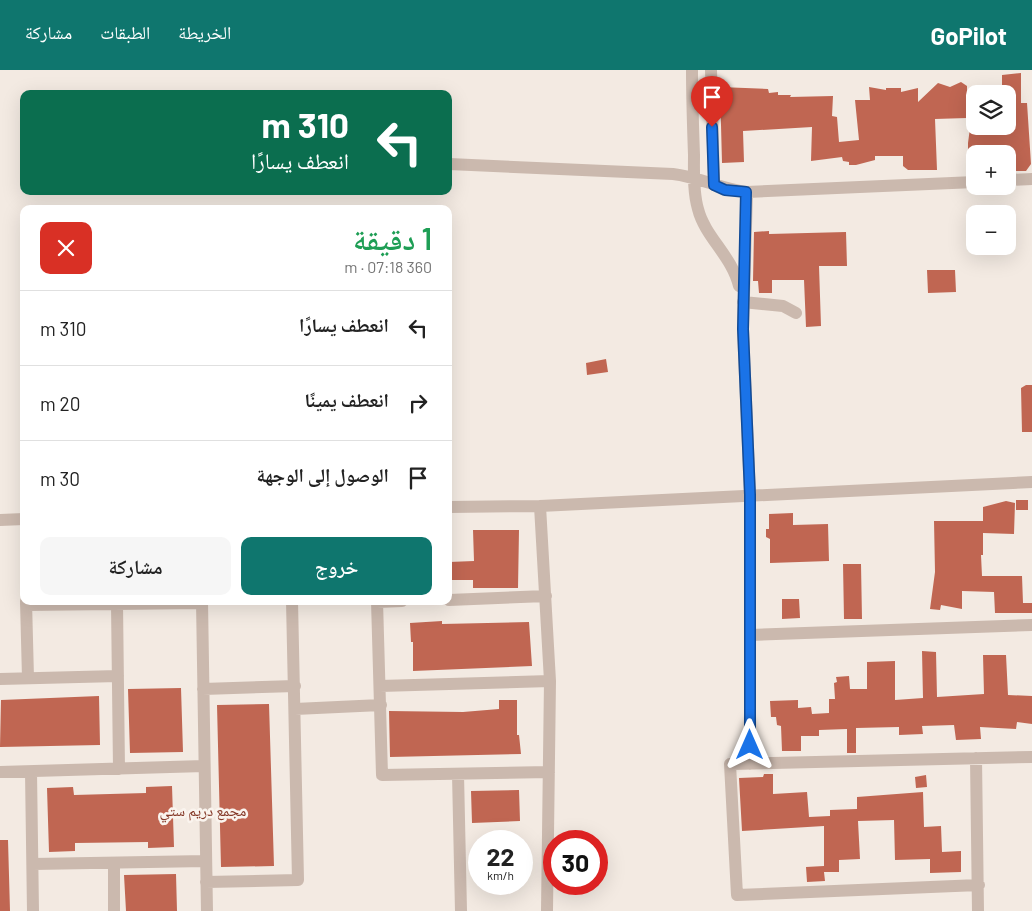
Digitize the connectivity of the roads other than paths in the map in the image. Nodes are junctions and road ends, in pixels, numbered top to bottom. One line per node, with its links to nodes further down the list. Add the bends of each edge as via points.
1 (692, 70): 4 (street)
2 (710, 70): 8 (street)
3 (452, 164): 4 (street)
4 (694, 176): 8 (street); 10 (street, via 698,209 736,272)
5 (1032, 179): 6 (street)
6 (1016, 180)
7 (966, 182): 9 (street)
8 (714, 185): 9 (street, via 725,190)
9 (746, 192): 10 (street)
10 (743, 302): 11 (street, via 783,306); 13 (street)
11 (796, 313)
12 (1032, 482): 13 (street)
13 (750, 495): 14 (street); 26 (street)
14 (540, 506): 15 (street); 18 (street)
15 (452, 507)
16 (20, 519): 17 (street)
17 (0, 520)
18 (546, 596): 19 (street); 30 (street)
19 (452, 600)
20 (26, 605): 28 (street)
21 (117, 605): 27 (street)
22 (202, 605): 33 (street)
23 (292, 605): 31 (street)
24 (377, 605): 32 (street)
25 (1032, 626): 26 (street)
26 (750, 635): 38 (street)
27 (118, 676): 28 (street); 40 (street)
28 (28, 678): 29 (street)
29 (0, 679)
30 (550, 681): 32 (street); 43 (street)
31 (294, 686): 33 (street); 35 (street)
32 (380, 686): 34 (street)
33 (203, 689): 39 (street)
34 (381, 705): 35 (street); 44 (street, via 382,775)
35 (295, 709): 48 (street, via 298,880)
36 (1032, 757): 37 (street)
37 (976, 758): 38 (street); 49 (street)
38 (750, 764): 49 (street, via 730,764 737,895)
39 (204, 766): 40 (street); 45 (street)
40 (119, 769): 42 (street)
41 (0, 772): 42 (street)
42 (31, 772): 47 (street)
43 (549, 772): 44 (street); 54 (street)
44 (458, 774): 53 (street)
45 (206, 861): 46 (street); 48 (street)
46 (114, 862): 47 (street); 51 (street)
47 (33, 864): 50 (street)
48 (206, 882): 52 (street)
49 (979, 885): 55 (street)
50 (33, 911)
51 (114, 911)
52 (207, 911)
53 (461, 911)
54 (547, 911)
55 (978, 911)

